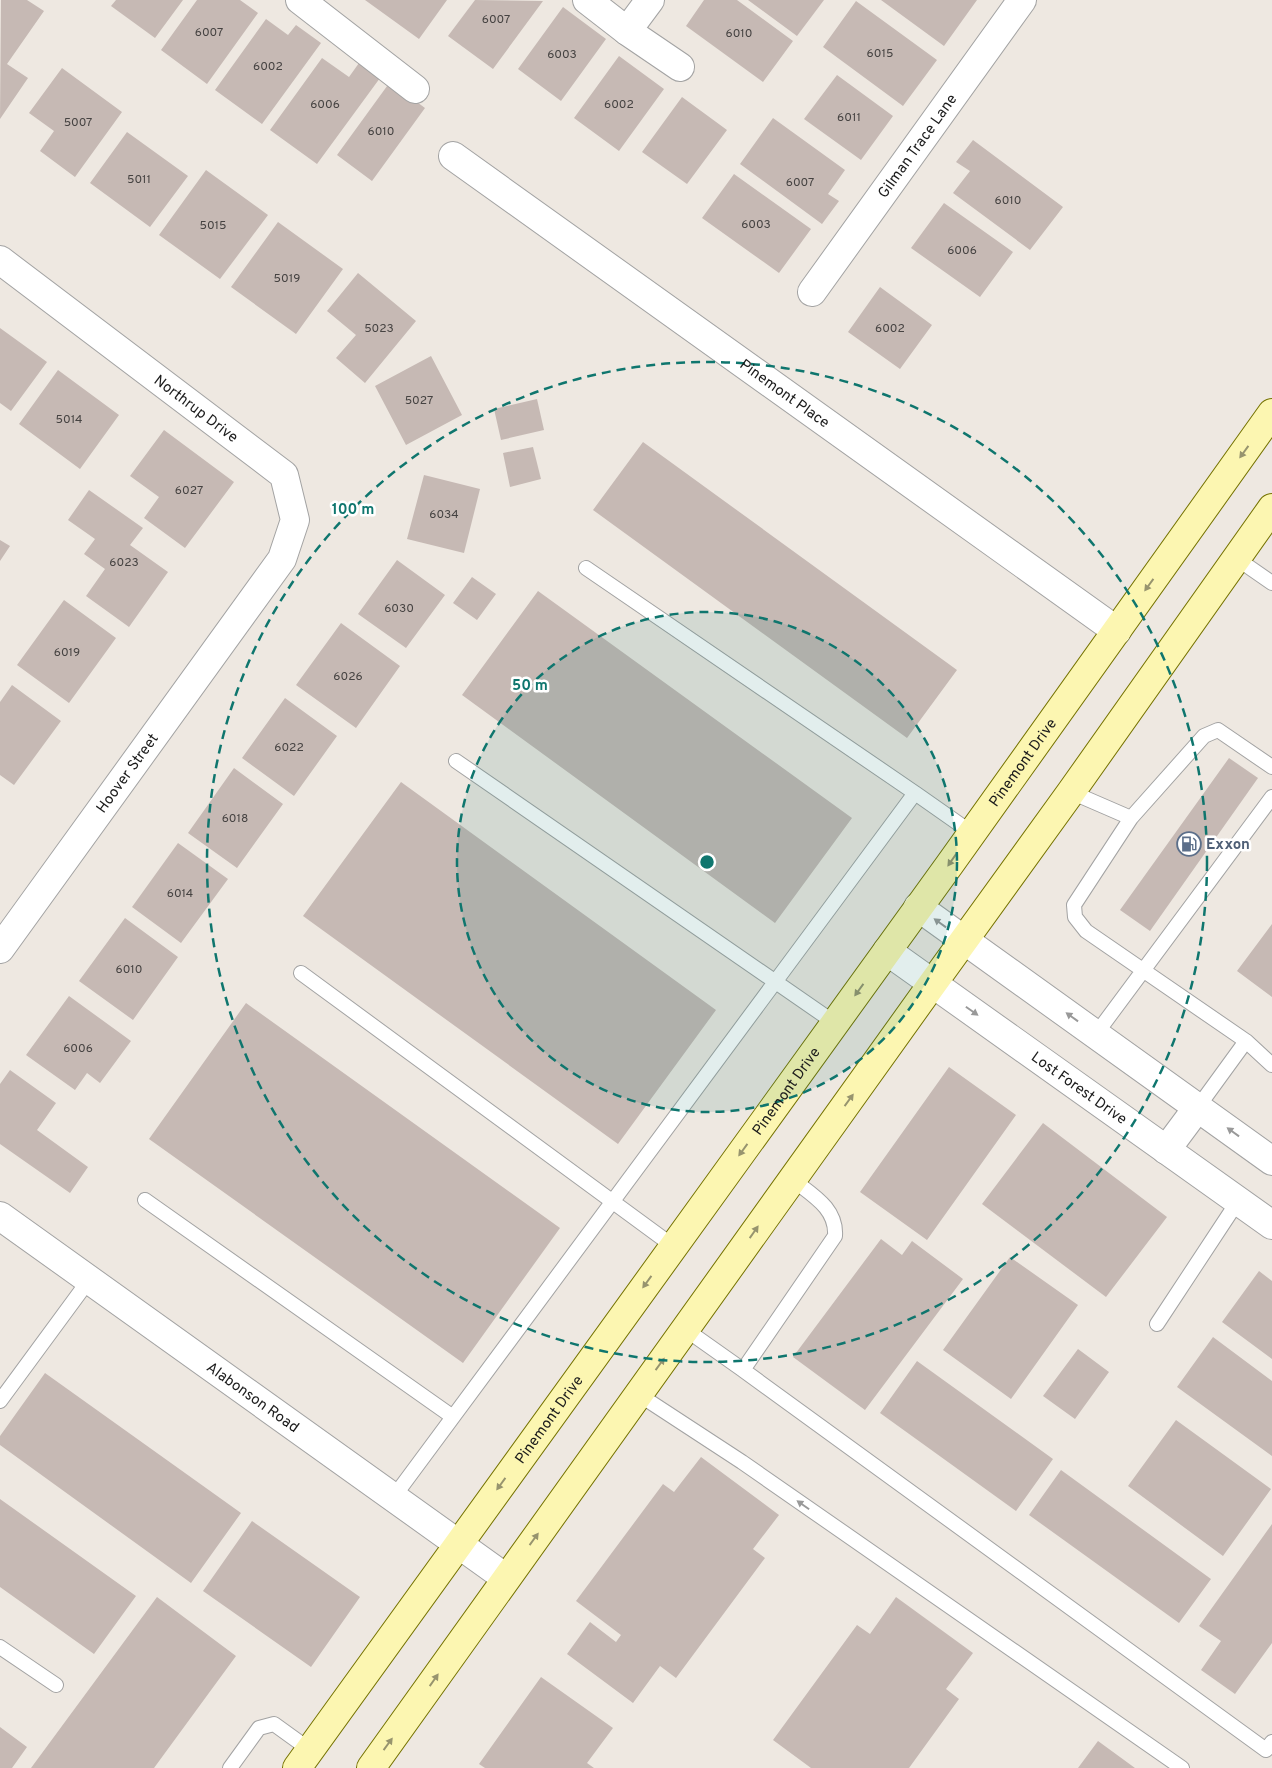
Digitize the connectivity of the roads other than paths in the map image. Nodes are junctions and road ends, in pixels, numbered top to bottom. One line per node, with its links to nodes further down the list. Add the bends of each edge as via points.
1 (300, 0): 7 (street)
2 (587, 0): 5 (street)
3 (650, 0): 5 (street)
4 (1022, 0): 10 (street, Gilman Trace Lane)
5 (627, 32): 6 (street)
6 (680, 67)
7 (415, 89)
8 (453, 156): 17 (street, Pinemont Place)
9 (0, 260): 16 (street, Northrup Drive, via 284,475 295,520 282,559)
10 (812, 292)
11 (1272, 413): 17 (main road, Pinemont Drive, one-way to 17)
12 (1272, 508): 13 (main road)
13 (1236, 558): 15 (lane); 20 (main road)
14 (586, 568): 21 (lane)
15 (1272, 584)
16 (254, 598): 27 (street, Hoover Street)
17 (1116, 630): 24 (main road, Pinemont Drive)
18 (456, 761): 31 (lane)
19 (1272, 767): 23 (lane, via 1218,730 1204,736)
20 (1071, 792): 23 (lane); 26 (main road)
21 (915, 793): 24 (lane); 31 (lane)
22 (1272, 797): 29 (lane)
23 (1131, 818): 29 (lane, via 1074,905 1075,917 1086,931)
24 (972, 832): 25 (main road, Pinemont Drive, one-way to 25)
25 (918, 907): 26 (street, one-way to 25); 28 (main road, Pinemont Drive)
26 (964, 940): 32 (main road); 34 (street, one-way to 26)
27 (0, 949)
28 (887, 950): 32 (street, Lost Forest Drive); 33 (main road, Pinemont Drive, one-way to 33)
29 (1144, 972): 34 (lane); 35 (lane)
30 (301, 973): 42 (lane)
31 (775, 981): 33 (lane); 42 (lane)
32 (933, 983): 38 (street, Lost Forest Drive, one-way to 38); 40 (main road, one-way to 32)
33 (835, 1023): 46 (main road, Pinemont Drive, one-way to 46)
34 (1096, 1034): 37 (street)
35 (1246, 1042): 36 (lane); 37 (lane)
36 (1272, 1065)
37 (1198, 1107): 38 (street); 39 (street, one-way to 37)
38 (1166, 1150): 43 (street, Lost Forest Drive)
39 (1272, 1161)
40 (792, 1179): 49 (main road, one-way to 40); 50 (lane, via 826,1206 836,1226 835,1236)
41 (145, 1200): 53 (lane)
42 (613, 1200): 46 (lane); 53 (lane)
43 (1238, 1201): 45 (street, Lost Forest Drive); 48 (lane)
44 (0, 1216): 47 (street, Alabonson Road)
45 (1272, 1225)
46 (674, 1246): 55 (main road, Pinemont Drive, one-way to 55)
47 (89, 1280): 52 (lane); 54 (street, Alabonson Road)
48 (1157, 1324)
49 (685, 1329): 50 (lane); 51 (main road, one-way to 49)
50 (743, 1370): 59 (lane, via 1266,1750)
51 (638, 1394): 56 (main road, one-way to 51); 63 (lane, one-way to 51, via 742,1462)
52 (0, 1402)
53 (453, 1417): 54 (lane)
54 (393, 1498): 55 (street, Alabonson Road)
55 (458, 1544): 56 (street, Alabonson Road); 60 (main road, Pinemont Drive)
56 (506, 1578): 62 (main road, one-way to 56)
57 (0, 1647): 58 (lane)
58 (56, 1685)
59 (1272, 1742)
60 (304, 1759): 61 (lane, via 274,1724 259,1728)
61 (230, 1768)
62 (371, 1768)
63 (1182, 1768)

